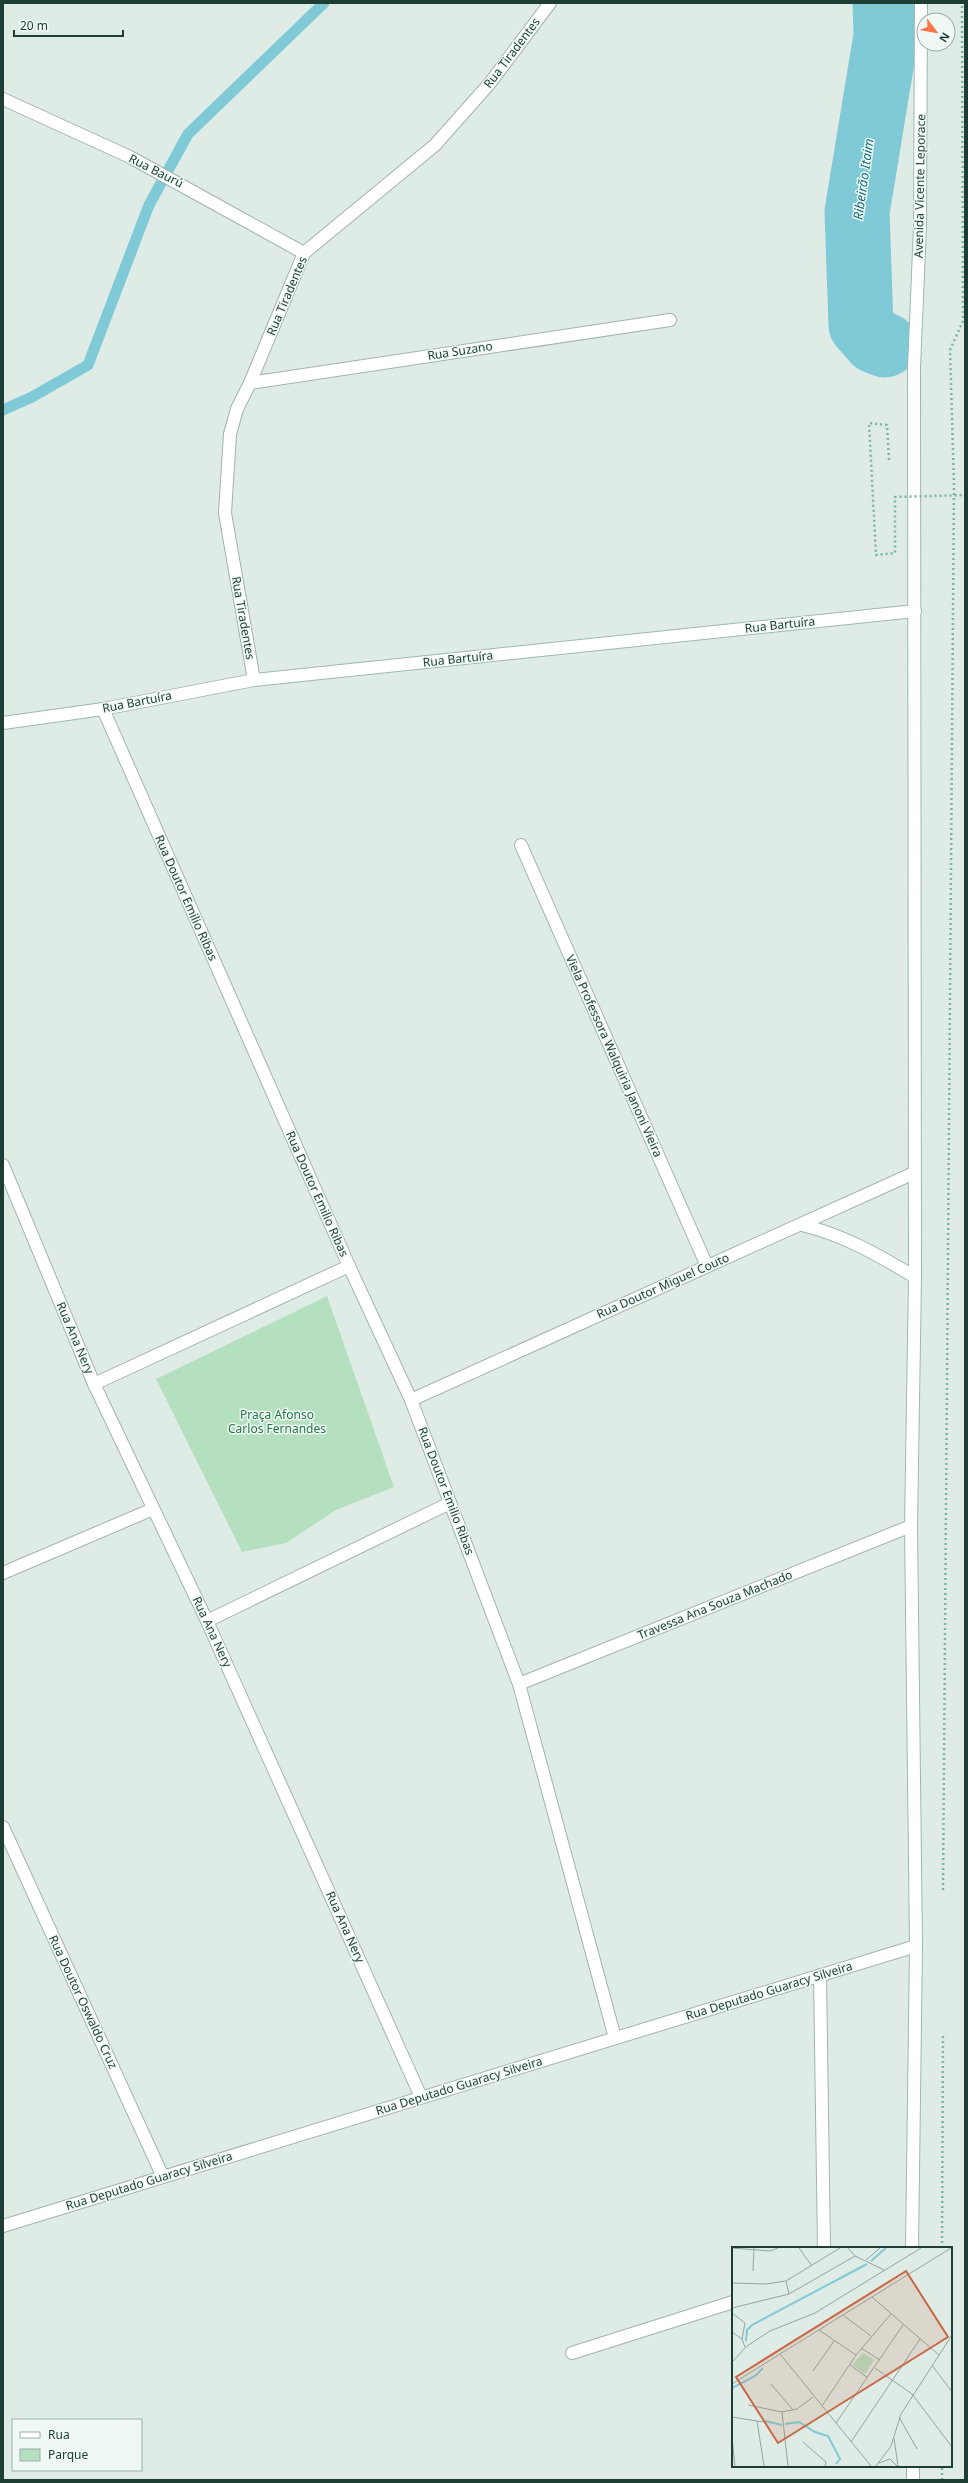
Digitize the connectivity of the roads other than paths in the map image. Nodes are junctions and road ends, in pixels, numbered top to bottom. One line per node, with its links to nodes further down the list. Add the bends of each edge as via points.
1 (550, 3): 4 (street, Rua Tiradentes, via 490,83 435,145)
2 (921, 3): 7 (street, Avenida Vicente Leporace, via 920,227 914,368)
3 (3, 99): 4 (street, Rua Baurú, via 130,157)
4 (304, 253): 6 (street, Rua Tiradentes)
5 (670, 320): 6 (street, Rua Suzano)
6 (250, 383): 8 (street, Rua Tiradentes, via 237,409 230,434 225,514)
7 (915, 611): 8 (street, Rua Bartuíra); 13 (street, Avenida Vicente Leporace)
8 (254, 680): 9 (street, Rua Bartuíra)
9 (103, 709): 10 (street, Rua Bartuíra); 15 (street, Rua Doutor Emilio Ribas)
10 (3, 722)
11 (521, 845): 16 (street, Viela Professora Walquiria Janoni Vieira)
12 (3, 1165): 18 (street, Rua Ana Nery)
13 (914, 1173): 14 (street, Rua Doutor Miguel Couto); 17 (street, Avenida Vicente Leporace)
14 (802, 1225): 16 (street, Rua Doutor Miguel Couto); 17 (street, via 830,1232 857,1243)
15 (349, 1266): 18 (street); 19 (street, Rua Doutor Emilio Ribas)
16 (707, 1266): 19 (street, Rua Doutor Miguel Couto)
17 (915, 1277): 22 (street, Avenida Vicente Leporace)
18 (94, 1384): 21 (street, Rua Ana Nery)
19 (411, 1400): 20 (street, Rua Doutor Emilio Ribas)
20 (450, 1503): 24 (street); 25 (street, Rua Doutor Emilio Ribas)
21 (153, 1509): 23 (street); 24 (street, Rua Ana Nery)
22 (912, 1526): 25 (street, Travessa Ana Souza Machado); 27 (street, Avenida Vicente Leporace)
23 (3, 1573)
24 (208, 1621): 30 (street, Rua Ana Nery)
25 (519, 1684): 29 (street, Rua Doutor Emilio Ribas)
26 (3, 1827): 31 (street, Rua Doutor Oswaldo Cruz)
27 (916, 1946): 28 (street, Rua Deputado Guaracy Silveira); 34 (street, Avenida Vicente Leporace)
28 (820, 1975): 29 (street, Rua Deputado Guaracy Silveira); 33 (street)
29 (615, 2038): 30 (street, Rua Deputado Guaracy Silveira)
30 (421, 2098): 31 (street, Rua Deputado Guaracy Silveira)
31 (163, 2176): 32 (street, Rua Deputado Guaracy Silveira)
32 (3, 2226)
33 (824, 2247)
34 (912, 2247)
35 (732, 2302): 36 (street)
36 (572, 2353)
37 (913, 2467): 38 (street)
38 (913, 2480)

